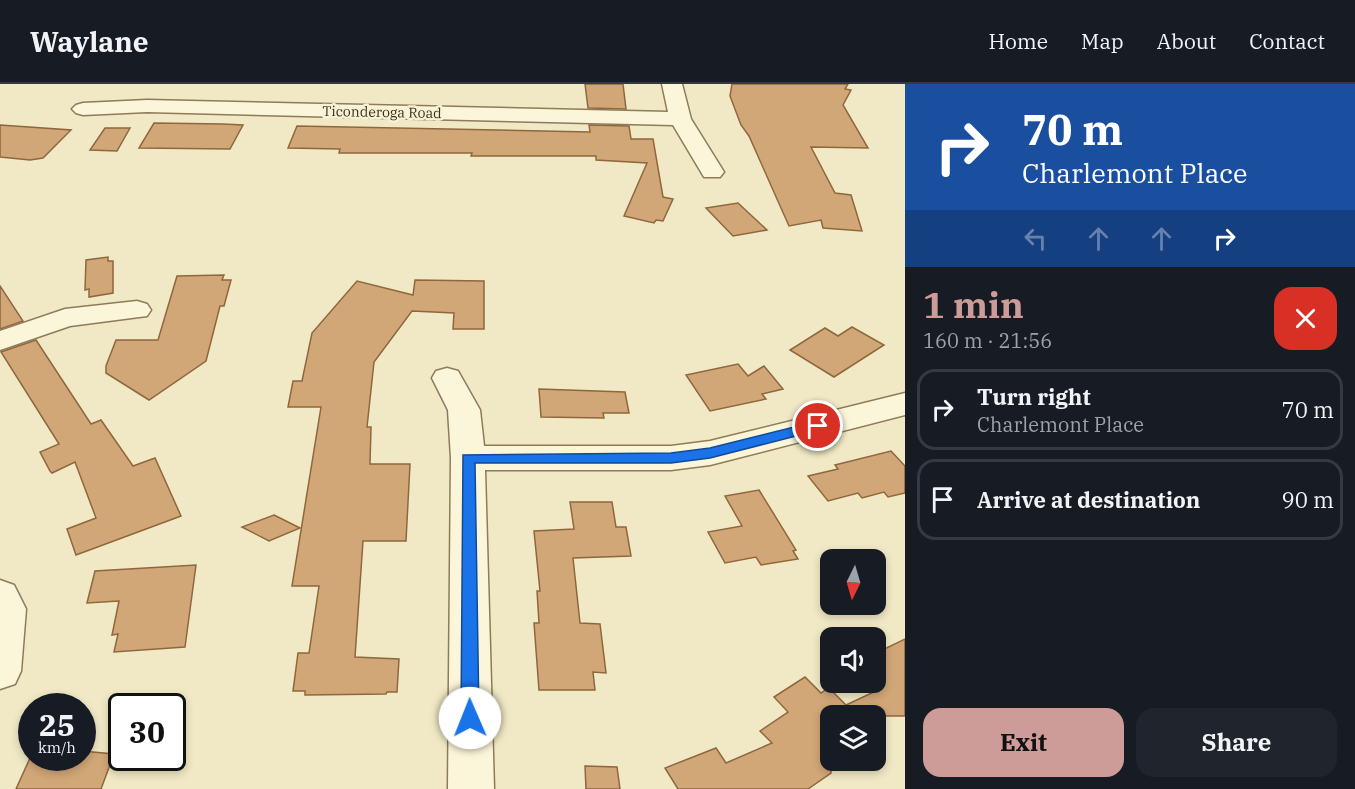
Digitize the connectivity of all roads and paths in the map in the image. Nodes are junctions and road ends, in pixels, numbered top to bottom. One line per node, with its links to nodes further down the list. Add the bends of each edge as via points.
1 (672, 84): 3 (street)
2 (84, 109): 3 (street, Ticonderoga Road, via 147,106)
3 (680, 119): 4 (street)
4 (712, 172)
5 (137, 310): 6 (street, via 65,318)
6 (0, 341)
7 (447, 378): 9 (street, via 464,410)
8 (905, 404): 9 (street, via 671,458)
9 (468, 458): 12 (street)
10 (0, 596): 11 (street, via 6,609)
11 (0, 671)
12 (471, 789)

